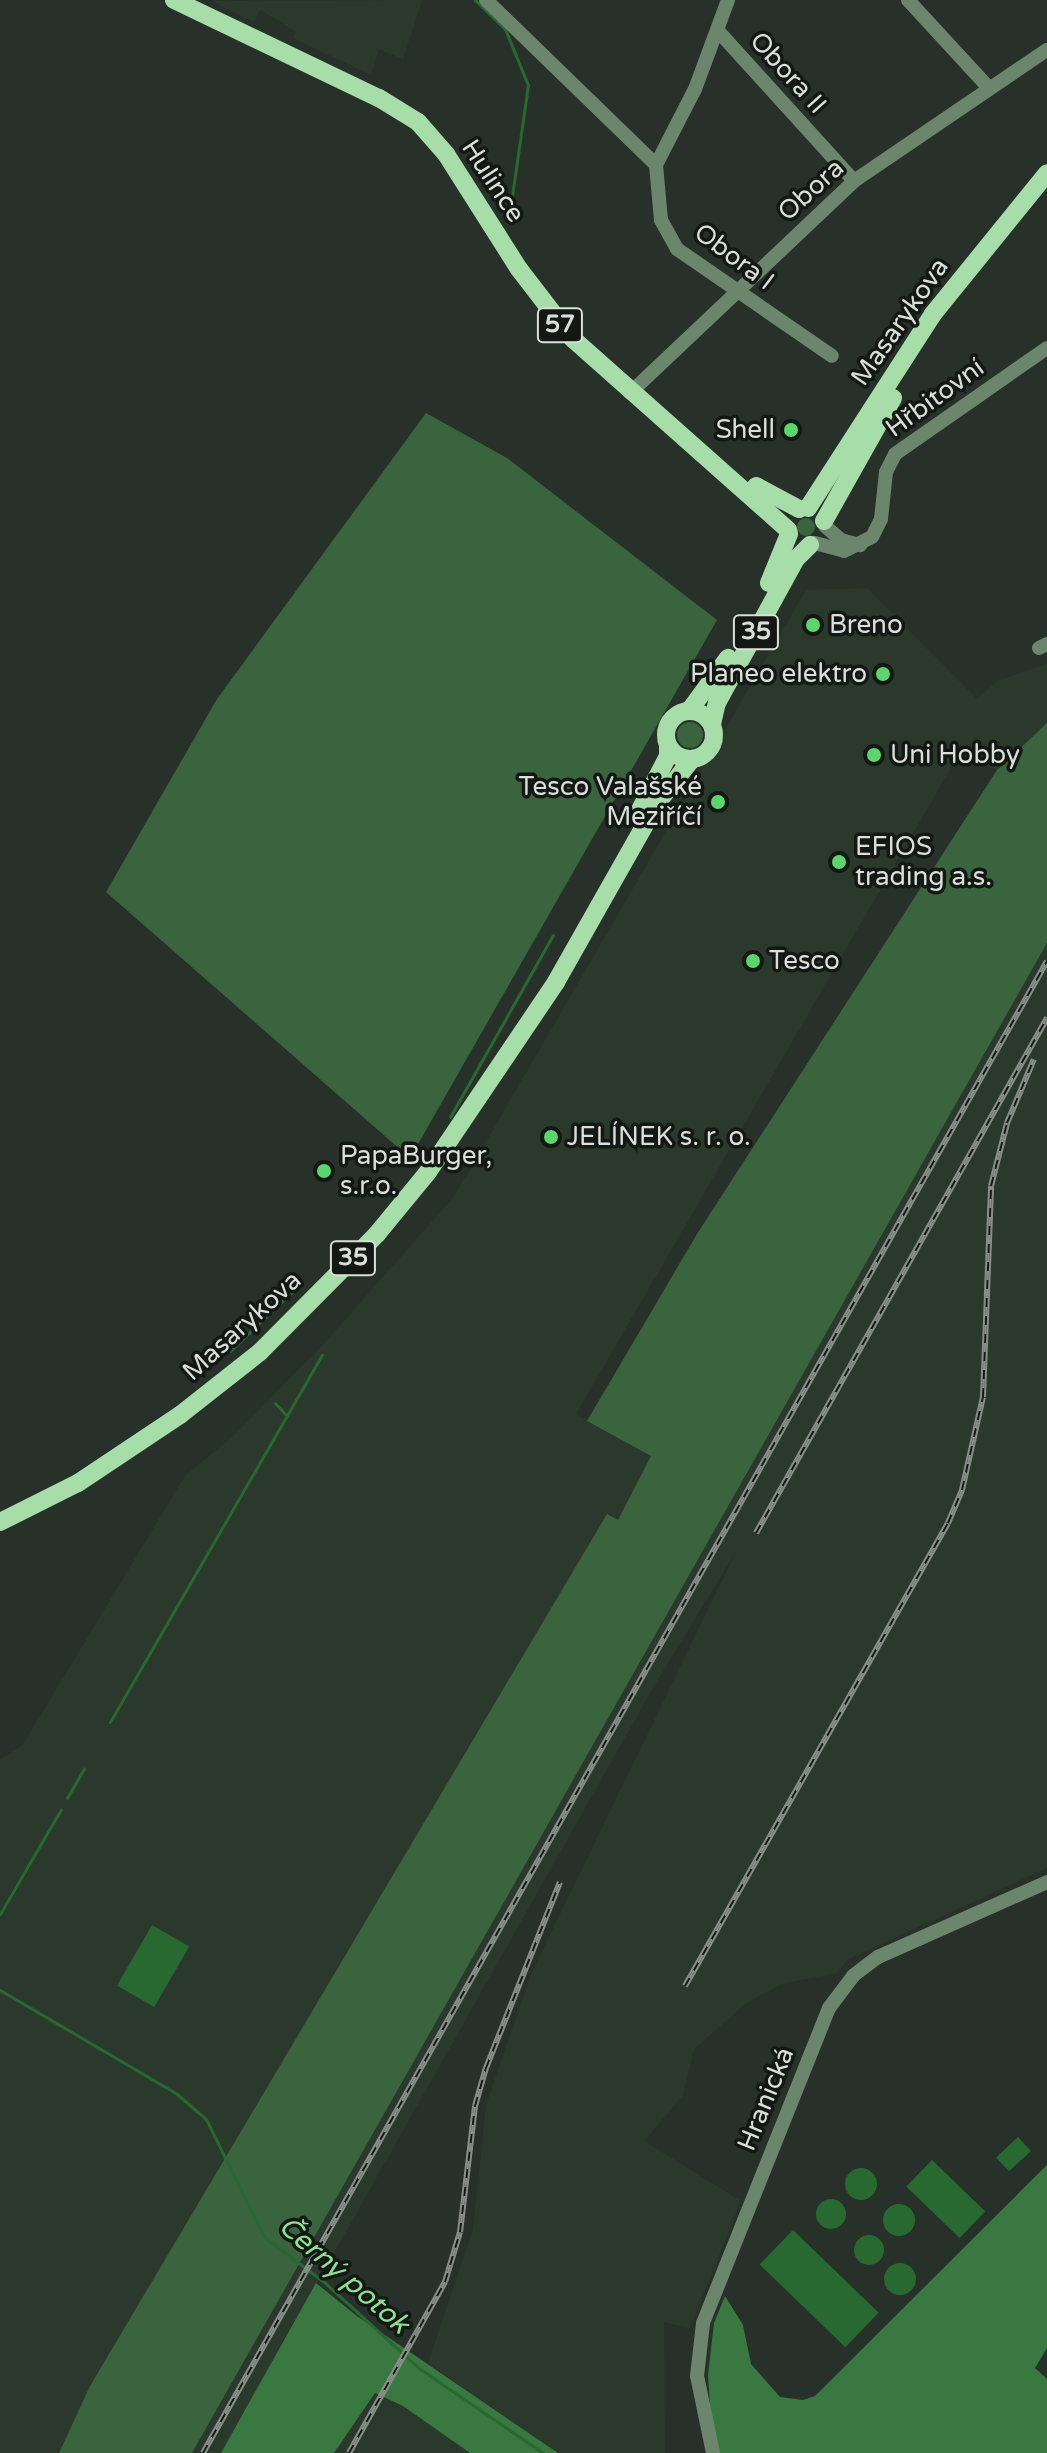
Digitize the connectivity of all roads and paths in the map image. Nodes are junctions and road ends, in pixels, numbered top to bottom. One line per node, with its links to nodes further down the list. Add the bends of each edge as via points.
1 (174, 0): 16 (main road, Hulince / 57, via 379,98 418,122 446,154 550,313)
2 (486, 0): 8 (street)
3 (728, 0): 5 (street)
4 (908, 0): 7 (street)
5 (719, 32): 8 (street); 10 (street, Obora II)
6 (1047, 50): 7 (street, Obora)
7 (989, 88): 10 (street, Obora)
8 (656, 165): 13 (street, Obora I, via 661,220 677,249)
9 (1047, 173): 12 (main road, Masarykova / 35)
10 (854, 181): 13 (street, Obora)
11 (1047, 192): 12 (main road, Masarykova / 35)
12 (983, 260): 18 (main road, Masarykova / 35, via 908,352); 19 (main road, Masarykova / 35, via 917,360)
13 (736, 292): 15 (street, Obora I); 16 (street, Obora)
14 (1047, 348): 22 (street, Hřbitovní, via 895,454 884,481 879,526)
15 (832, 356)
16 (630, 393): 17 (main road, Hulince / 57)
17 (713, 462): 18 (main road, Hulince / 57); 20 (main road, Hulince / 57)
18 (804, 509): 19 (main road, Hulince); 20 (main road, 35, via 790,517)
19 (824, 523): 21 (main road, 35); 22 (street, via 841,540)
20 (788, 532): 21 (main road, Hulince); 23 (main road, Masarykova / 35, via 775,572 719,674)
21 (812, 544): 22 (street, via 839,551); 24 (main road, Masarykova / 35, via 796,559 717,703)
22 (860, 545)
23 (689, 711): 24 (main road, via 703,714); 25 (main road, Masarykova / 35, via 670,722)
24 (712, 724): 26 (main road, Masarykova / 35, via 711,747)
25 (668, 745): 26 (main road, via 678,756); 27 (main road, Masarykova / 35, via 668,756 648,795)
26 (692, 759): 27 (main road, Masarykova / 35, via 658,802 556,982)
27 (495, 1071): 28 (main road, Masarykova / 35, via 428,1172 386,1223 260,1352 124,1454)
28 (0, 1522)
29 (1047, 1882): 30 (street, Hranická, via 878,1957 833,2001 703,2323 697,2376)
30 (713, 2453)

